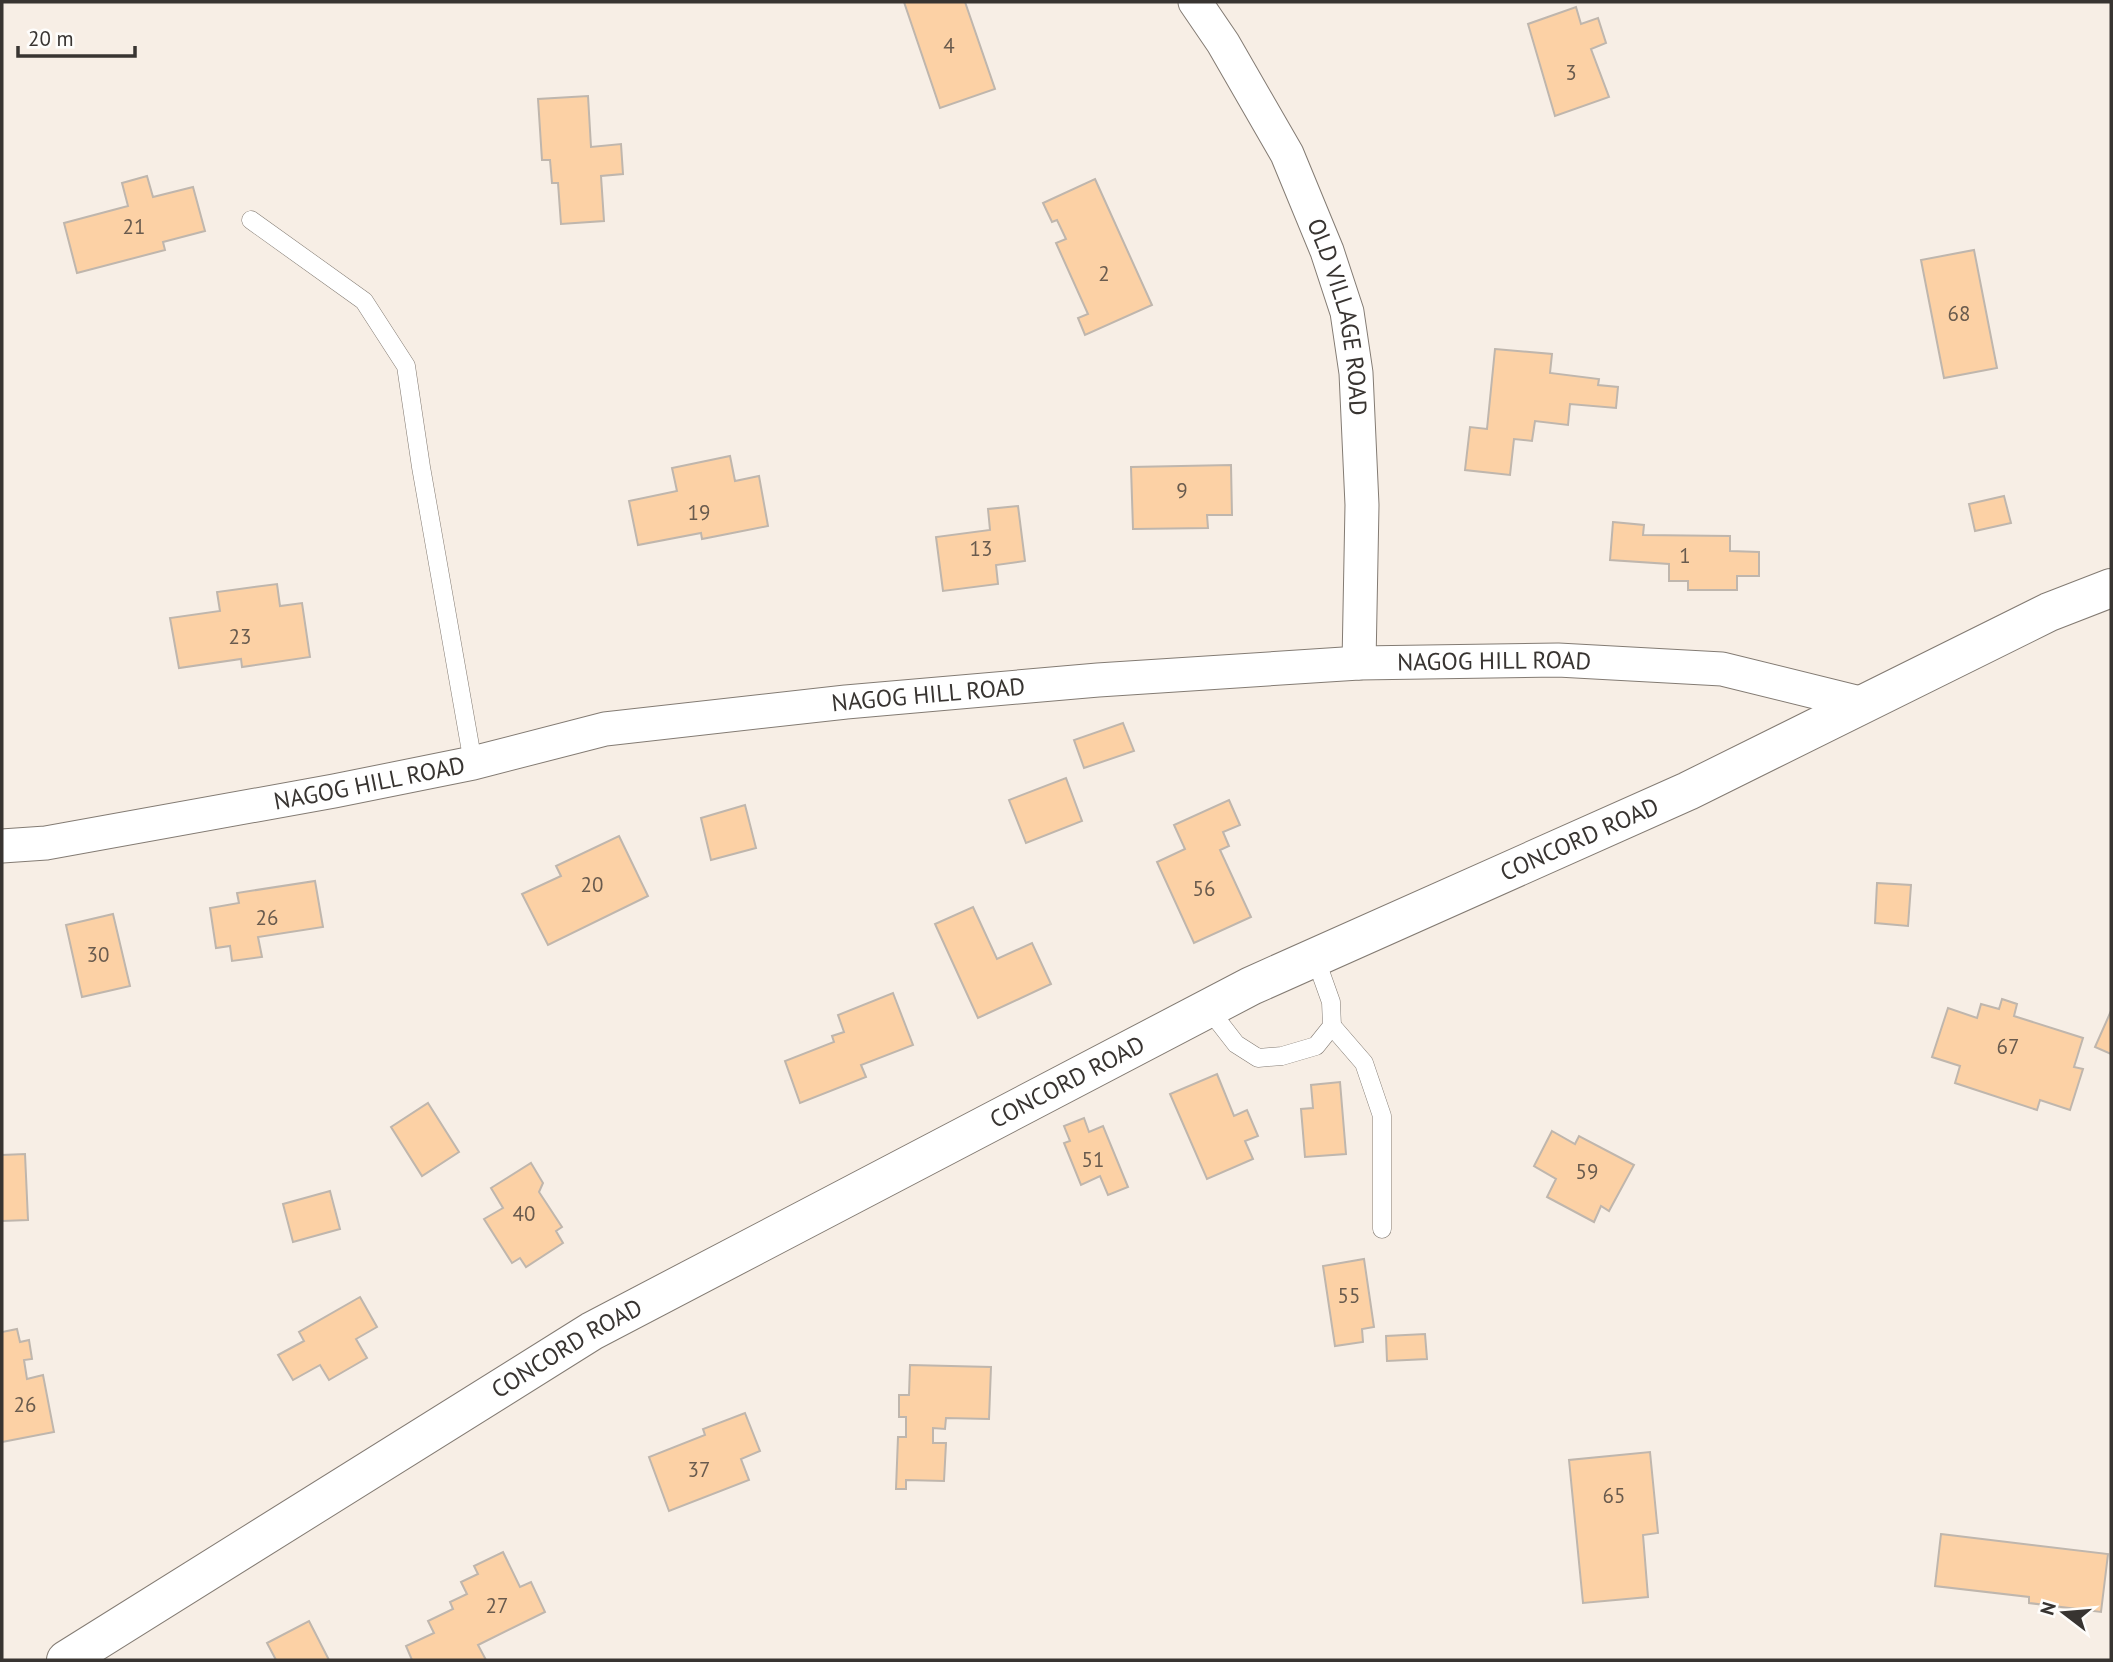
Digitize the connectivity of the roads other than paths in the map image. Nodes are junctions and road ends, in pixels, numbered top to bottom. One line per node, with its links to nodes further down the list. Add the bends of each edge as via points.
1 (1195, 2): 4 (street, OLD VILLAGE ROAD, via 1287,154 1347,312 1356,373 1362,505)
2 (251, 220): 6 (lane, via 364,301 406,366)
3 (2111, 588): 5 (street, CONCORD ROAD, via 2049,612)
4 (1359, 663): 5 (street, NAGOG HILL ROAD, via 1558,660 1722,669); 6 (street, NAGOG HILL ROAD, via 832,703 605,729)
5 (1864, 704): 8 (street, CONCORD ROAD, via 1688,791)
6 (472, 763): 7 (street, NAGOG HILL ROAD, via 46,843)
7 (2, 846)
8 (1315, 957): 9 (street, CONCORD ROAD); 10 (lane, via 1331,1002)
9 (1208, 1008): 10 (lane, via 1236,1044 1258,1058 1316,1046); 12 (street, CONCORD ROAD, via 592,1331)
10 (1332, 1026): 11 (lane, via 1364,1063 1382,1116)
11 (1382, 1229)
12 (66, 1660)

